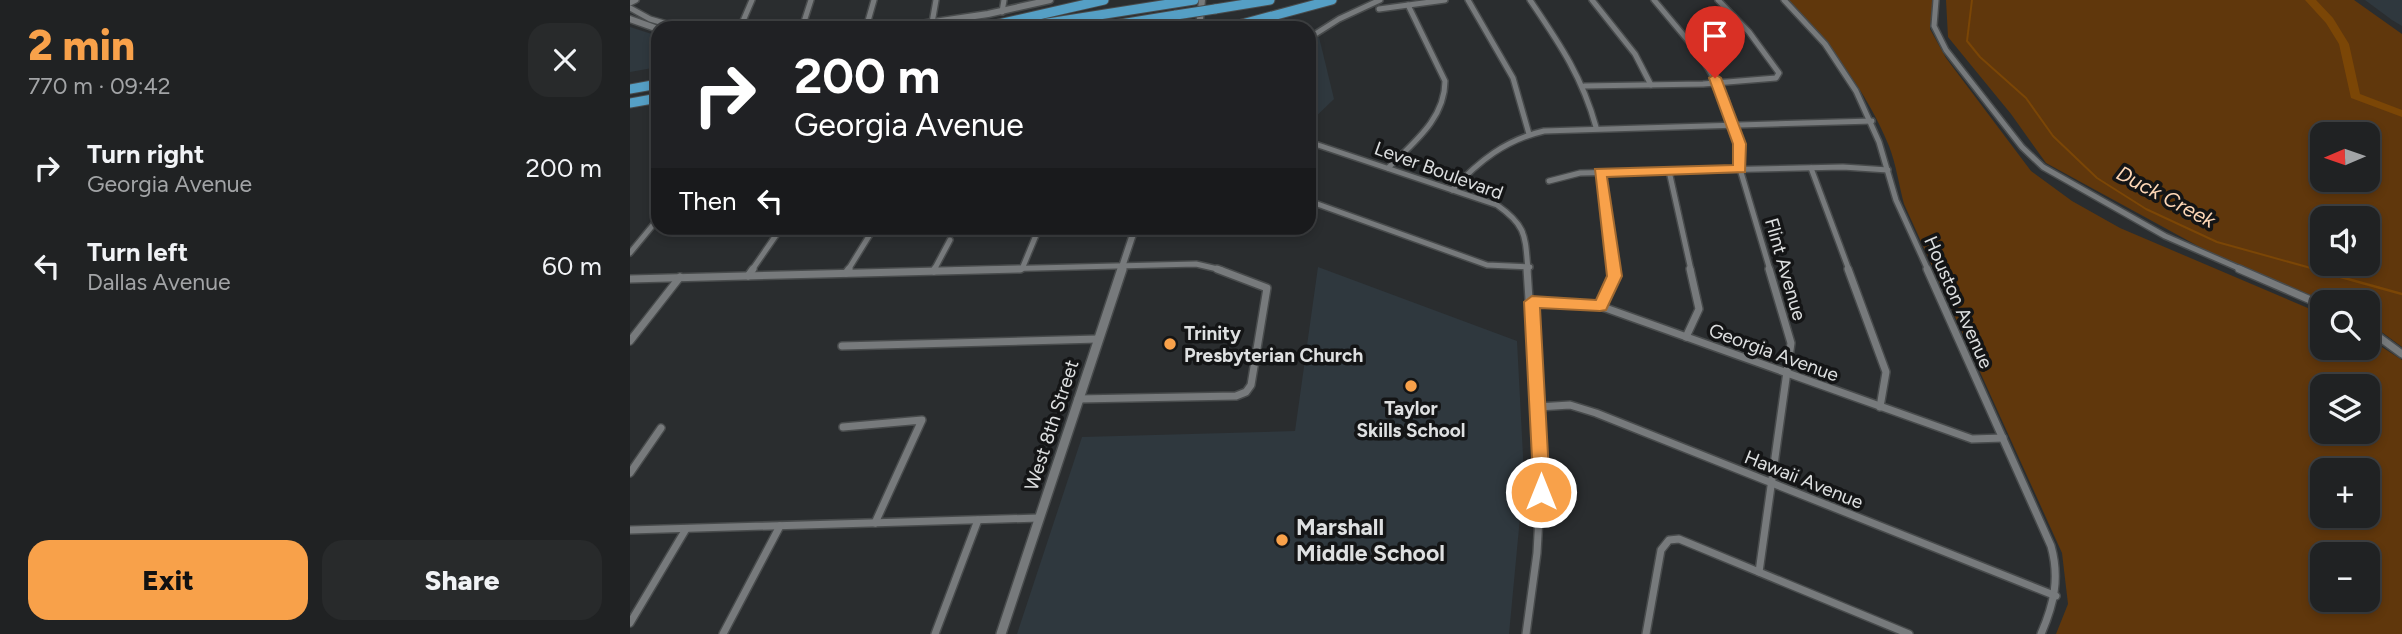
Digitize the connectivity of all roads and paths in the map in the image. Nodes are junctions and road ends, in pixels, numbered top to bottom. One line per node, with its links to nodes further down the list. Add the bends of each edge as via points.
1 (636, 0): 22 (street)
2 (752, 0): 28 (street)
3 (811, 0): 29 (street)
4 (874, 0): 30 (street)
5 (936, 0): 31 (street)
6 (1004, 0): 25 (street)
7 (1050, 0): 25 (street)
8 (1104, 0): 33 (highway)
9 (1194, 0): 34 (highway)
10 (1202, 0): 36 (street)
11 (1270, 0): 35 (highway, bridge)
12 (1332, 0): 37 (highway)
13 (1380, 0): 39 (street)
14 (1446, 0): 23 (street)
15 (1468, 0): 50 (street, via 1513,78)
16 (1530, 0): 43 (street)
17 (1592, 0): 42 (street, via 1635,54)
18 (1654, 0): 40 (street, Flint Avenue, via 1693,43)
19 (1718, 0): 40 (street, via 1762,47 1778,76)
20 (1784, 0): 47 (street, Houston Avenue, via 1835,57)
21 (1937, 0): 76 (street, via 1934,26 1946,50 2022,147 2046,170 2165,236)
22 (630, 5): 27 (street)
23 (1408, 5): 24 (street); 52 (street, via 1445,81 1446,94 1435,117)
24 (1379, 9)
25 (1003, 12): 32 (street)
26 (630, 19): 38 (street)
27 (657, 21)
28 (743, 21)
29 (804, 21)
30 (868, 21)
31 (932, 21)
32 (945, 21)
33 (1012, 21)
34 (1061, 21)
35 (1139, 21)
36 (1200, 21)
37 (1253, 21)
38 (651, 26)
39 (1316, 34)
40 (1718, 83): 42 (street); 48 (street, Flint Avenue)
41 (651, 85): 44 (highway)
42 (1651, 85): 43 (street)
43 (1584, 86): 49 (street)
44 (630, 89)
45 (651, 100): 46 (highway)
46 (630, 103)
47 (1872, 121): 48 (street); 55 (street, Houston Avenue)
48 (1733, 124): 49 (street); 54 (street, Flint Avenue)
49 (1596, 127): 50 (street)
50 (1529, 134): 59 (street, via 1487,154)
51 (1316, 144): 52 (street, Lever Boulevard)
52 (1388, 168): 59 (street, Lever Boulevard)
53 (1811, 168): 54 (street); 55 (street); 88 (street, via 1886,372)
54 (1740, 169): 56 (street); 85 (street, Flint Avenue, via 1791,343)
55 (1888, 170): 91 (street, Houston Avenue, via 1896,200)
56 (1669, 171): 57 (street); 79 (street, via 1699,309)
57 (1600, 172): 58 (street); 78 (street, via 1615,276)
58 (1549, 181)
59 (1452, 190): 69 (street, Lever Boulevard, via 1497,205 1515,218 1527,237)
60 (1316, 204): 69 (street, via 1487,265)
61 (651, 228): 67 (street)
62 (776, 235): 73 (street)
63 (870, 235): 72 (street)
64 (1037, 235): 70 (street)
65 (1133, 235): 68 (street, West 8th Street)
66 (950, 240): 71 (street)
67 (630, 253)
68 (1122, 266): 70 (street); 81 (street, West 8th Street); 86 (street, via 1207,266 1267,288 1251,385 1236,396)
69 (1530, 267): 77 (street, Lever Boulevard)
70 (1022, 269): 71 (street)
71 (934, 271): 72 (street)
72 (846, 273): 73 (street)
73 (748, 276): 74 (street)
74 (680, 277): 75 (street); 82 (street)
75 (630, 279)
76 (2310, 300)
77 (1532, 302): 78 (street, Georgia Avenue); 87 (street, Lever Boulevard)
78 (1600, 306): 79 (street, Georgia Avenue)
79 (1686, 337): 85 (street, Georgia Avenue)
80 (2380, 338): 84 (street)
81 (1098, 339): 83 (street); 86 (street, West 8th Street)
82 (630, 341)
83 (842, 346)
84 (2402, 354)
85 (1788, 373): 88 (street, Georgia Avenue); 93 (street, Flint Avenue)
86 (1078, 399): 94 (street, West 8th Street)
87 (1538, 407): 93 (street, Hawaii Avenue, via 1575,406); 106 (street, Lever Boulevard, via 1539,522)
88 (1880, 407): 91 (street, Georgia Avenue, via 1972,439)
89 (661, 428): 92 (street)
90 (843, 428): 96 (street, via 922,420)
91 (2003, 438): 101 (street, Houston Avenue, via 2054,556)
92 (630, 473)
93 (1773, 483): 100 (street, Flint Avenue); 101 (street, Hawaii Avenue)
94 (1039, 518): 95 (street); 105 (street, West 8th Street)
95 (978, 520): 96 (street); 104 (street)
96 (875, 523): 97 (street)
97 (780, 526): 98 (street); 103 (street)
98 (686, 529): 99 (street); 102 (street)
99 (630, 530)
100 (1759, 572): 107 (street, via 1683,540 1667,542 1654,572); 108 (street)
101 (2056, 596): 109 (street, Houston Avenue)
102 (630, 623)
103 (723, 634)
104 (935, 634)
105 (1001, 634)
106 (1526, 634)
107 (1646, 634)
108 (1909, 634)
109 (2041, 634)

